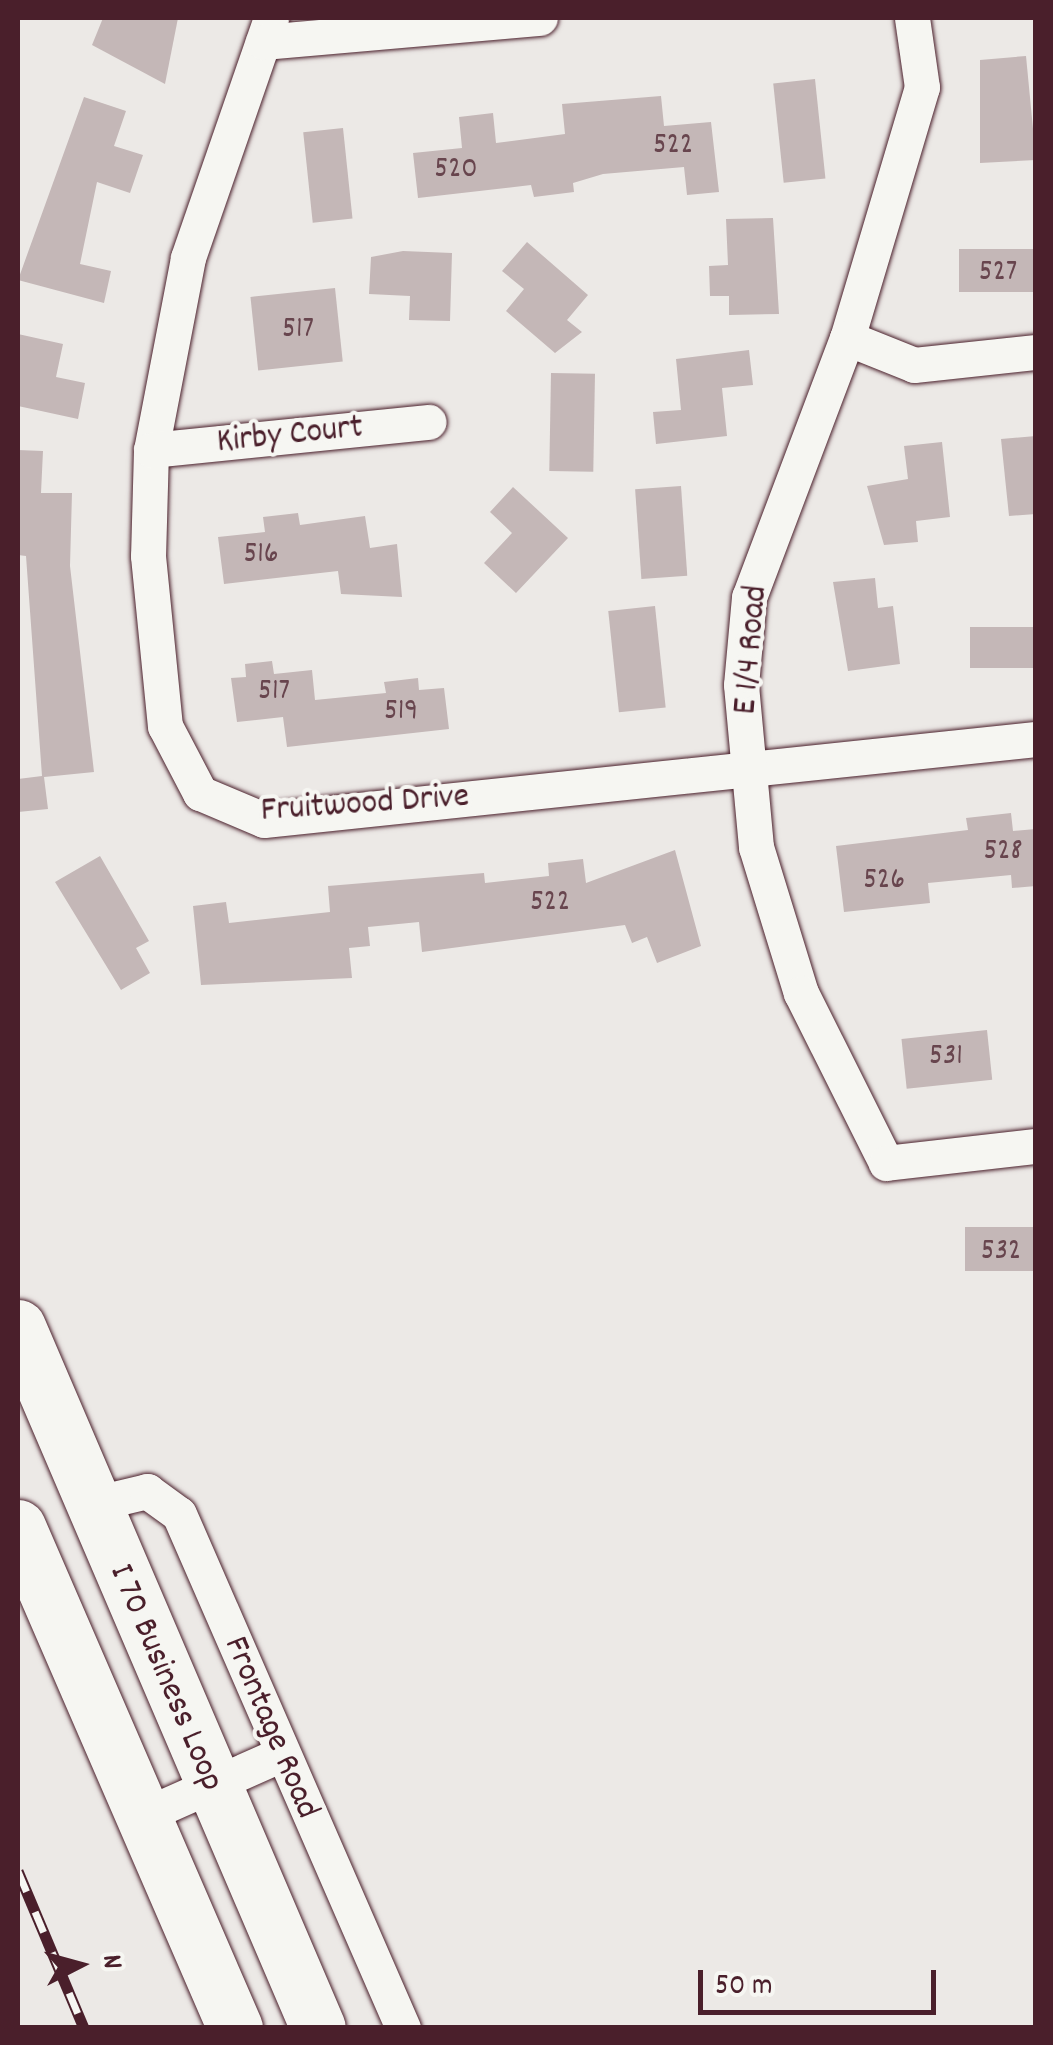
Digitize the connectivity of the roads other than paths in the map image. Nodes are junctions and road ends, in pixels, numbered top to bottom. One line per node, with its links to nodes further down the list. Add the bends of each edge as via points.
1 (540, 18): 3 (street)
2 (912, 18): 4 (street, E 1/4 Road, via 922,87)
3 (267, 30): 7 (street, Fruitwood Drive, via 188,258)
4 (847, 338): 5 (street, via 914,365); 9 (street, E 1/4 Road, via 749,596 742,684)
5 (1036, 352)
6 (429, 422): 7 (street, Kirby Court)
7 (151, 450): 9 (street, Fruitwood Drive, via 148,556 166,726 200,793 225,809 264,820)
8 (1036, 739): 9 (street, Fruitwood Drive)
9 (748, 769): 10 (street, E 1/4 Road, via 772,913 886,1164)
10 (1036, 1146)
11 (18, 1327): 12 (main road, I 70 Business Loop)
12 (93, 1504): 14 (street, Frontage Road, via 147,1491 179,1514); 15 (main road, I 70 Business Loop)
13 (18, 1527): 16 (main road)
14 (280, 1754): 15 (street); 19 (street, Frontage Road)
15 (210, 1786): 16 (street); 18 (main road, I 70 Business Loop)
16 (140, 1817): 17 (main road)
17 (234, 2028)
18 (318, 2028)
19 (404, 2028)

